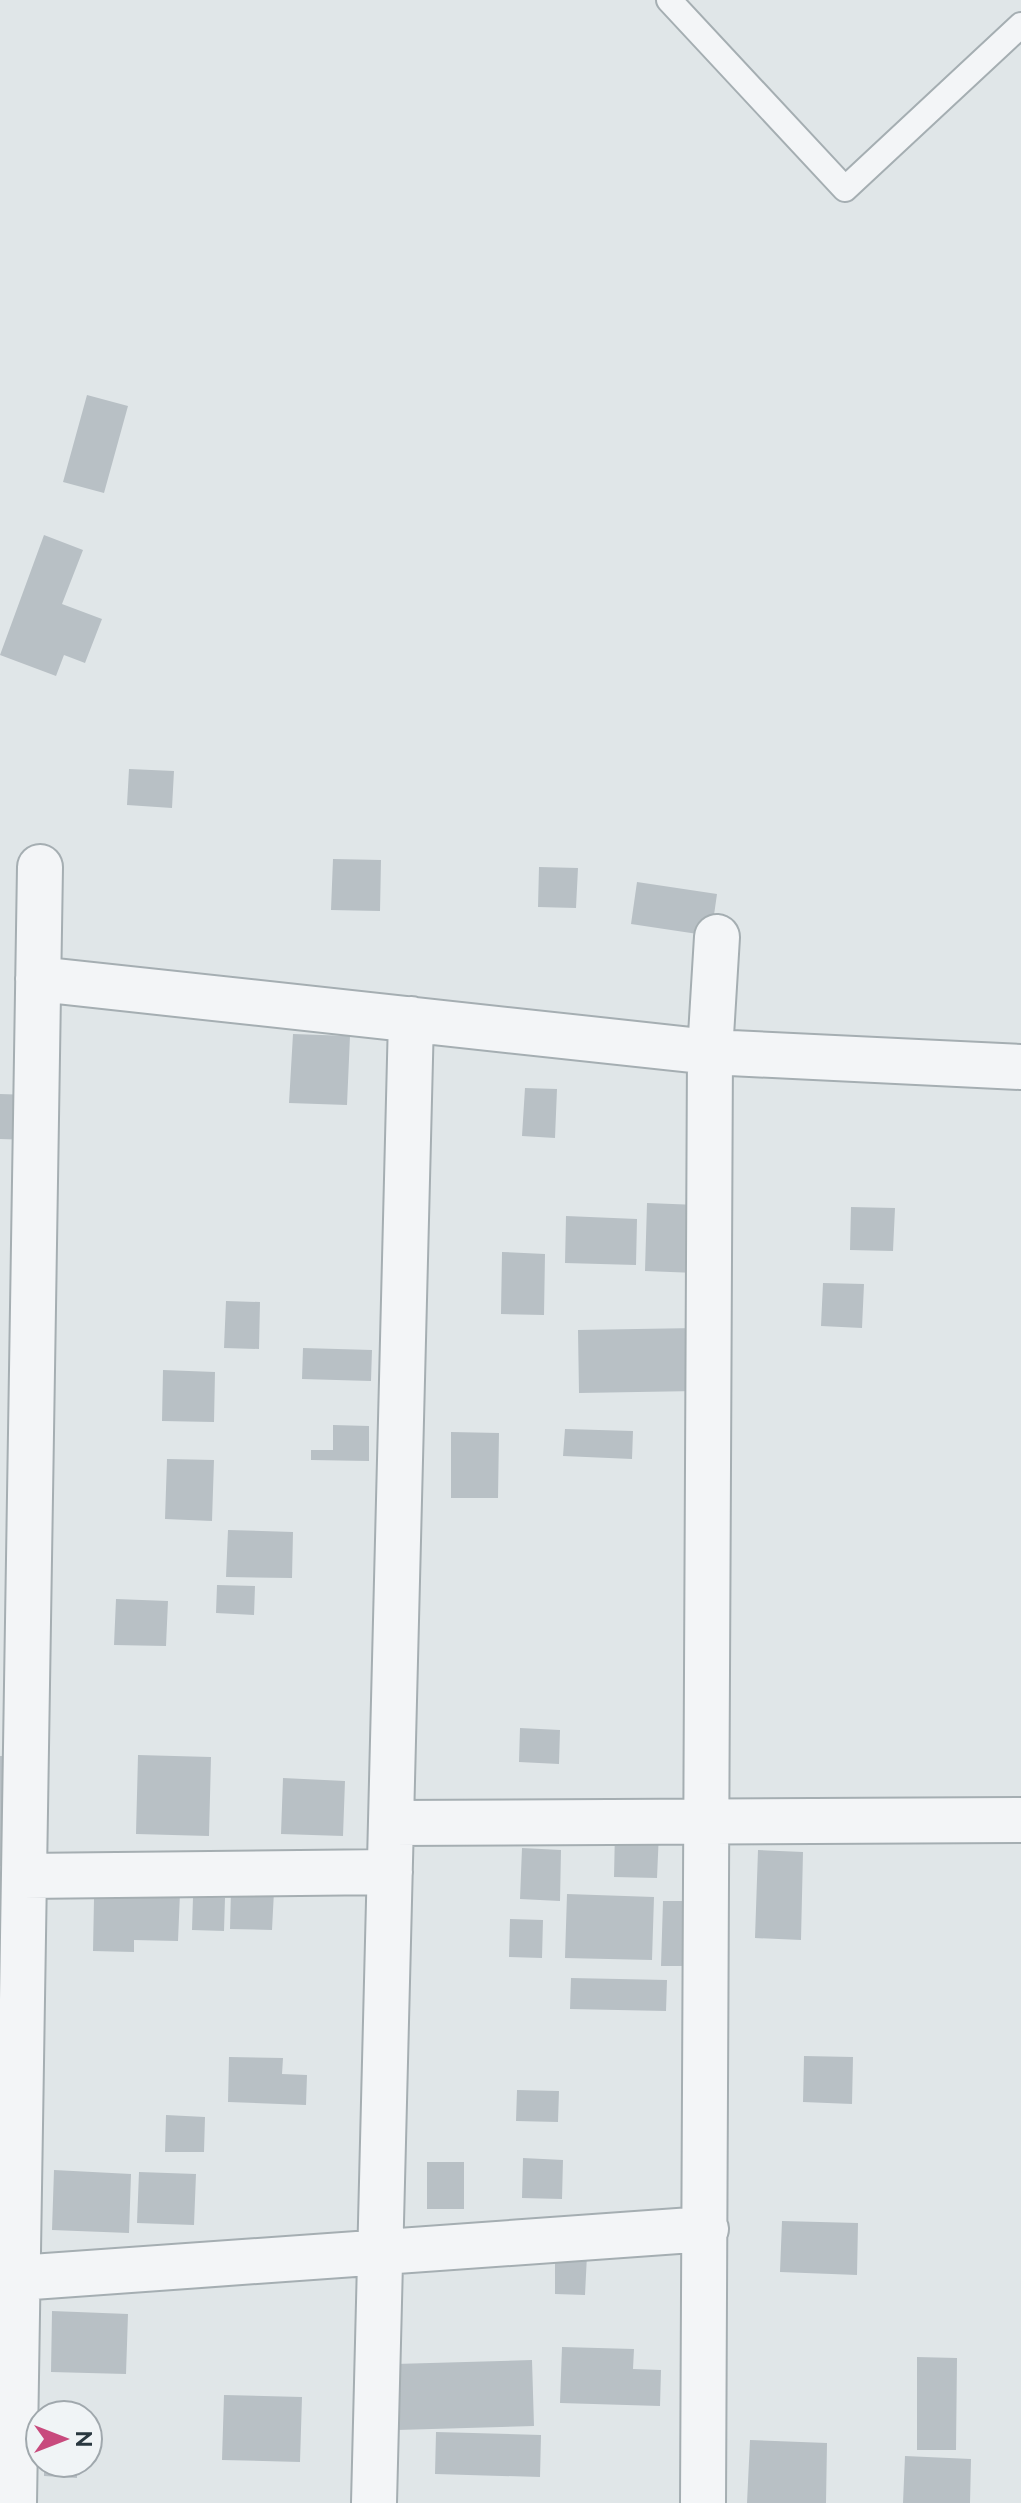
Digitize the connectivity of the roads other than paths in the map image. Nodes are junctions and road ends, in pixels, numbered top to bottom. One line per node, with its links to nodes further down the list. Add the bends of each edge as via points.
1 (669, 0): 2 (lane, via 845,189)
2 (1021, 25)
3 (40, 867): 5 (street)
4 (717, 937): 7 (street)
5 (38, 979): 6 (street); 13 (street)
6 (411, 1019): 7 (street); 11 (street)
7 (710, 1052): 8 (street); 10 (street)
8 (1021, 1067)
9 (1021, 1820): 10 (street)
10 (704, 1821): 11 (street); 14 (street)
11 (392, 1823): 12 (street)
12 (390, 1872): 13 (street); 15 (street)
13 (24, 1876): 16 (street)
14 (706, 2229): 15 (street); 19 (street)
15 (381, 2252): 16 (street); 18 (street)
16 (18, 2278): 17 (street)
17 (14, 2503)
18 (374, 2503)
19 (703, 2503)

